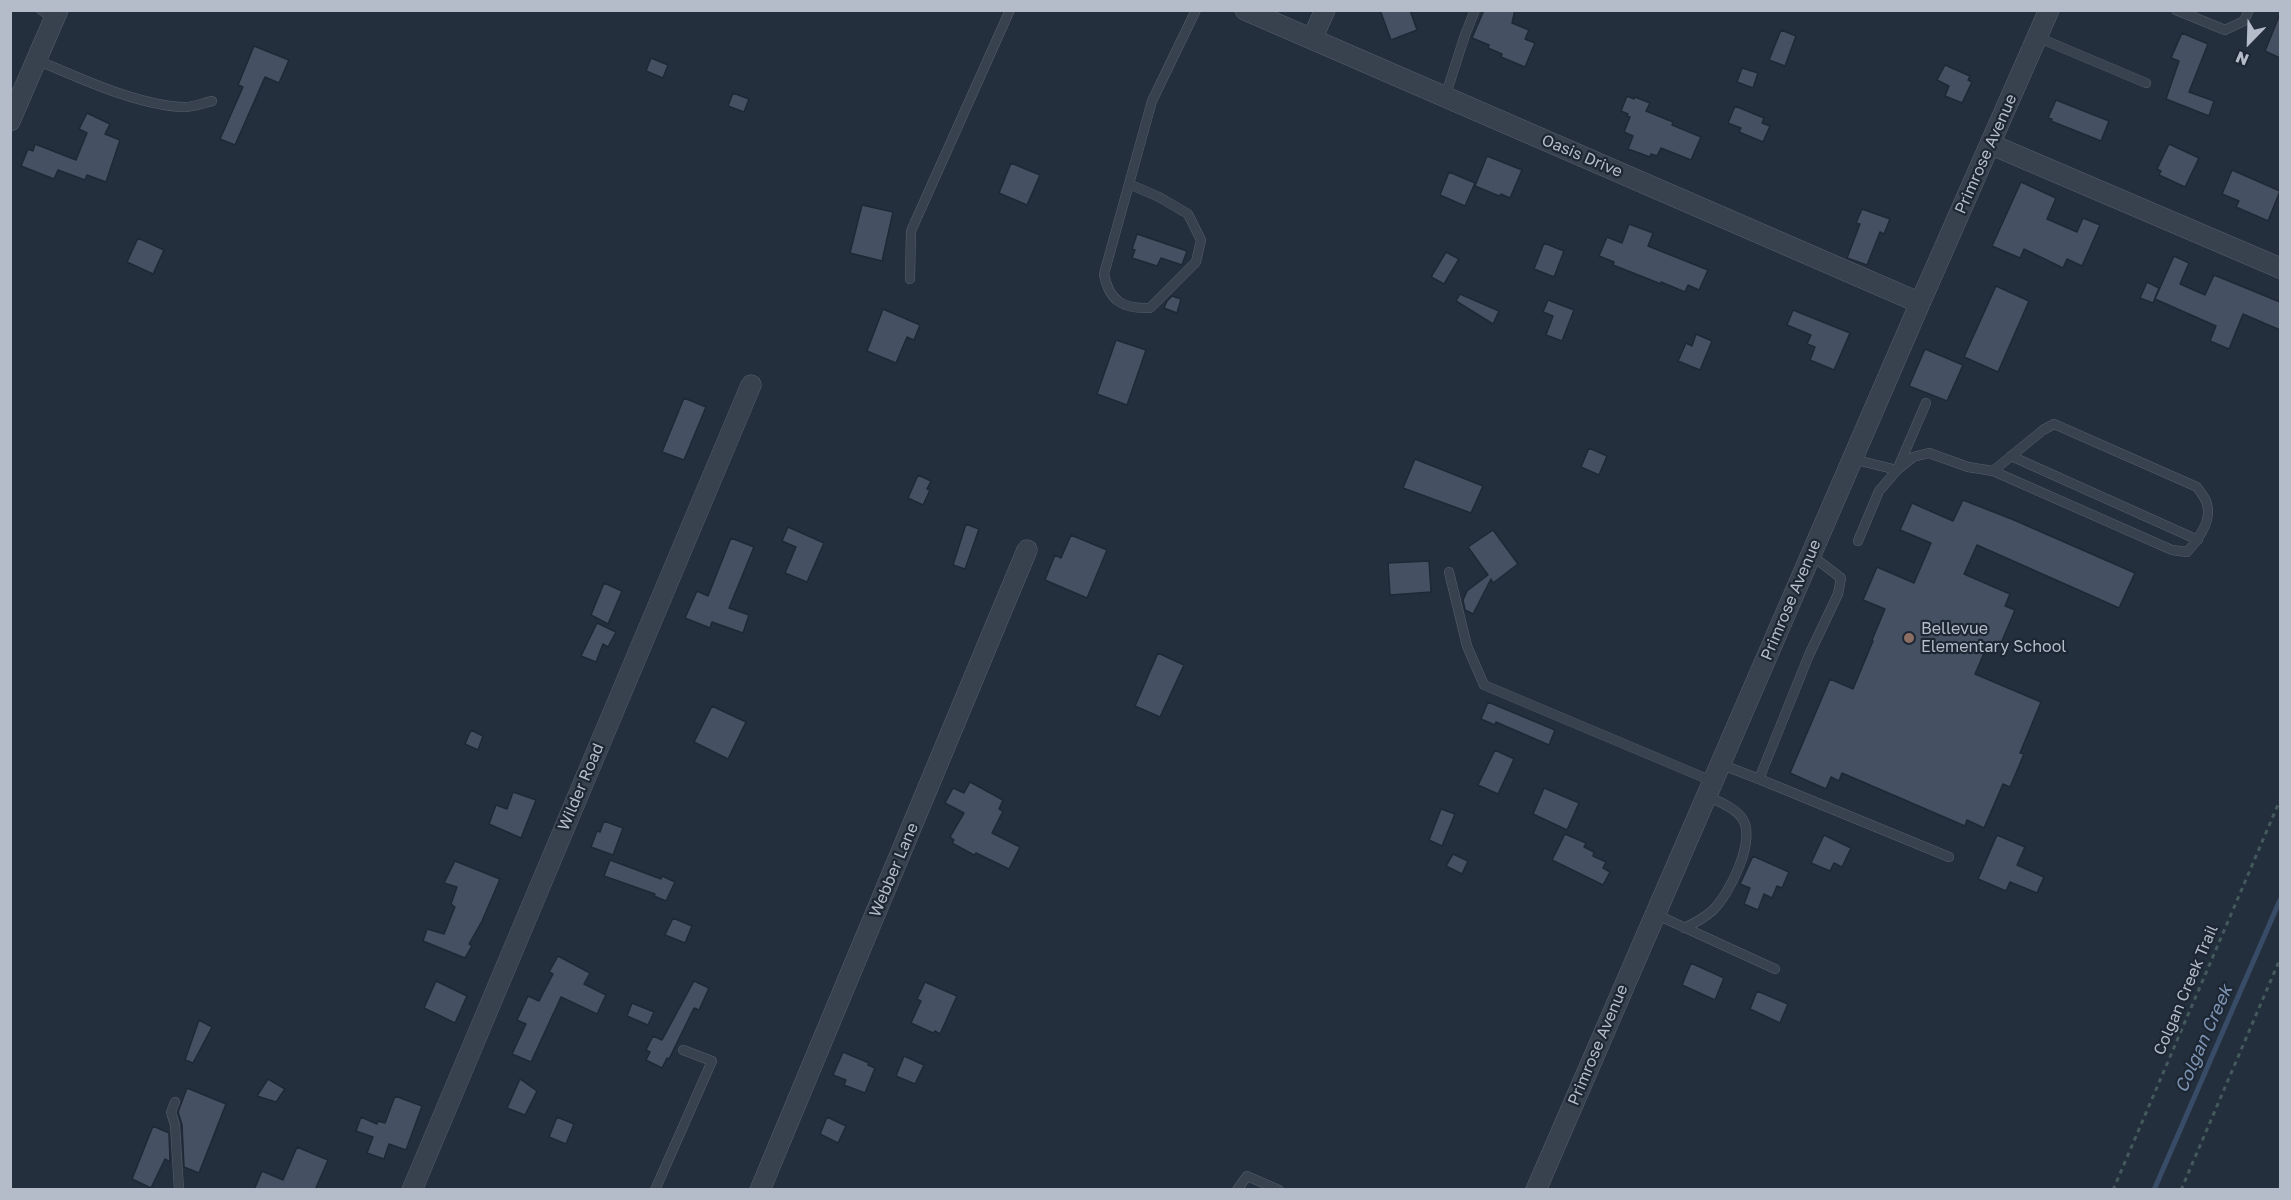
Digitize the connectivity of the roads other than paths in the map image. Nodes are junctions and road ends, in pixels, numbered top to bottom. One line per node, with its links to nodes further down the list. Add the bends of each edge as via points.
1 (1010, 10): 20 (lane, via 911,231)
2 (1196, 10): 18 (lane, via 1152,101)
3 (1245, 10): 11 (street, Oasis Drive)
4 (1325, 10): 11 (street)
5 (1475, 10): 14 (lane)
6 (2049, 10): 10 (street, Primrose Avenue)
7 (2176, 10): 8 (lane, via 2225,30 2244,21)
8 (2249, 10)
9 (51, 13): 12 (street)
10 (2037, 37): 13 (lane); 17 (street, Primrose Avenue)
11 (1312, 39): 14 (street, Oasis Drive)
12 (37, 60): 15 (lane, via 95,85 161,104 187,107); 16 (street)
13 (2146, 83)
14 (1445, 97): 21 (street, Oasis Drive)
15 (212, 101)
16 (10, 121)
17 (1990, 144): 19 (street); 21 (street, Primrose Avenue)
18 (1129, 184): 18 (lane, via 1104,274 1107,289 1119,302 1150,308 1196,262 1201,240 1188,214)
19 (2280, 268)
20 (909, 279)
21 (1920, 303): 25 (street, Primrose Avenue)
22 (751, 385): 42 (street, Wilder Road)
23 (1926, 403): 26 (lane)
24 (2011, 456): 27 (lane); 28 (lane); 28 (lane, via 2054,424 2197,487 2207,504)
25 (1852, 459): 26 (lane); 31 (street, Primrose Avenue)
26 (1897, 470): 27 (lane, via 1913,457 1929,453); 29 (lane, via 1879,491)
27 (1993, 471): 28 (lane, via 2172,550 2187,552)
28 (2198, 540)
29 (1858, 542)
30 (1027, 550): 44 (street, Webber Lane)
31 (1810, 555): 33 (lane, via 1841,579 1838,594); 34 (street, Primrose Avenue)
32 (1449, 572): 34 (lane, via 1467,646 1484,685)
33 (1759, 779): 34 (lane); 35 (lane)
34 (1713, 780): 36 (street, Primrose Avenue); 37 (lane, via 1727,805 1742,818 1747,832 1744,851 1730,885 1714,909 1701,921)
35 (1949, 857)
36 (1655, 914): 37 (lane); 47 (street, Primrose Avenue)
37 (1684, 928): 38 (lane)
38 (1775, 969)
39 (683, 1050): 43 (lane, via 712,1061)
40 (175, 1102): 41 (lane, via 171,1112)
41 (179, 1190)
42 (412, 1190)
43 (655, 1190)
44 (760, 1190)
45 (1237, 1190): 46 (lane, via 1246,1176)
46 (1280, 1190)
47 (1536, 1190)

